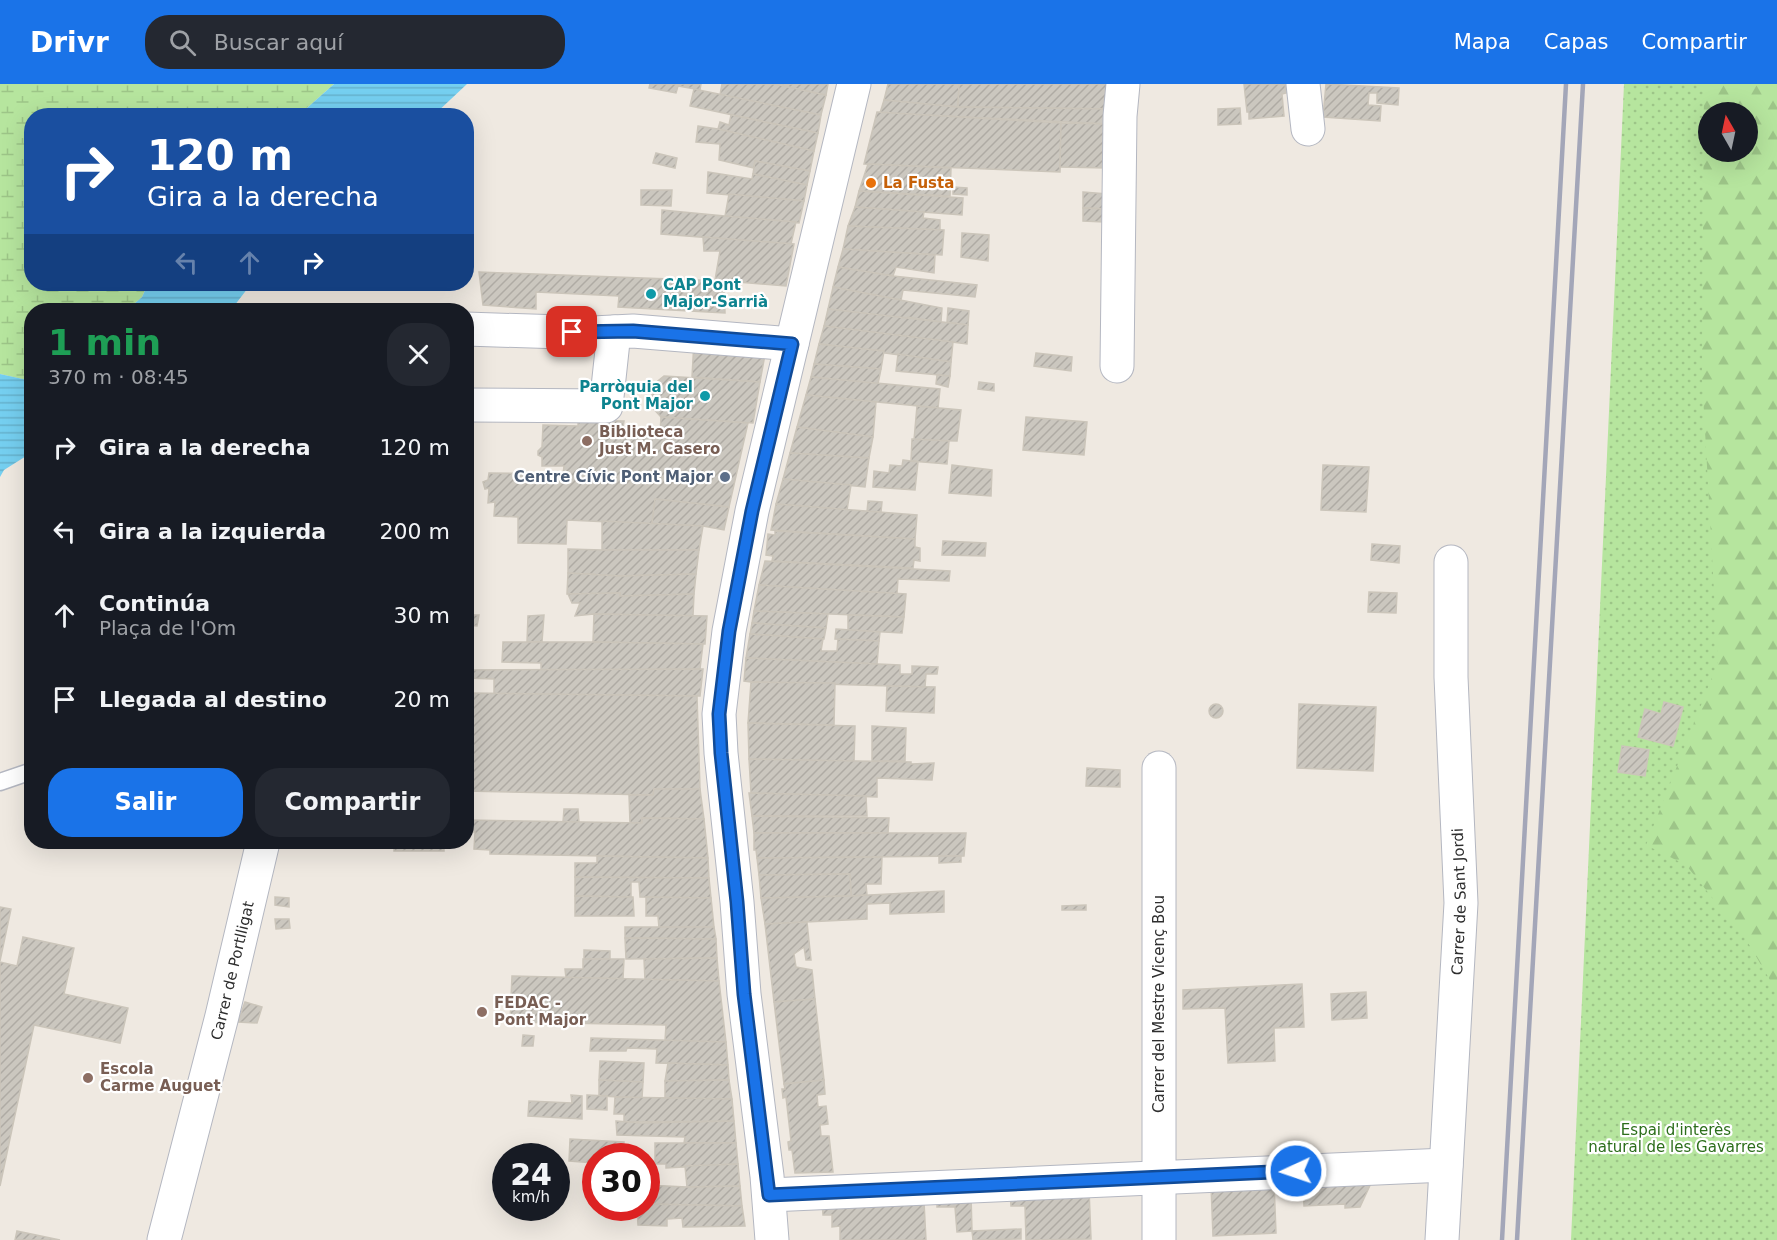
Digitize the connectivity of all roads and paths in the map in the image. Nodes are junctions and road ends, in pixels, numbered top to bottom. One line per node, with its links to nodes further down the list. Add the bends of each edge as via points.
1 (854, 84): 7 (street)
2 (1122, 84): 8 (street)
3 (1303, 84): 4 (street)
4 (1308, 129)
5 (474, 329): 6 (street)
6 (614, 332): 7 (street); 9 (street, via 606,406)
7 (792, 344): 17 (street, via 750,522 729,631 719,714 744,994)
8 (1117, 366)
9 (474, 405)
10 (1451, 562): 15 (street, Carrer de Sant Jordi, via 1451,677 1461,903)
11 (1159, 768): 16 (street, Carrer del Mestre Vicenç Bou)
12 (24, 774): 13 (lane)
13 (0, 782)
14 (261, 849): 18 (street, Carrer de Portlligat)
15 (1446, 1165): 16 (street); 21 (street, Carrer de Sant Jordi)
16 (1159, 1177): 17 (street); 20 (street, Carrer del Mestre Vicenç Bou)
17 (769, 1195): 19 (street)
18 (164, 1240)
19 (772, 1240)
20 (1159, 1240)
21 (1442, 1240)

